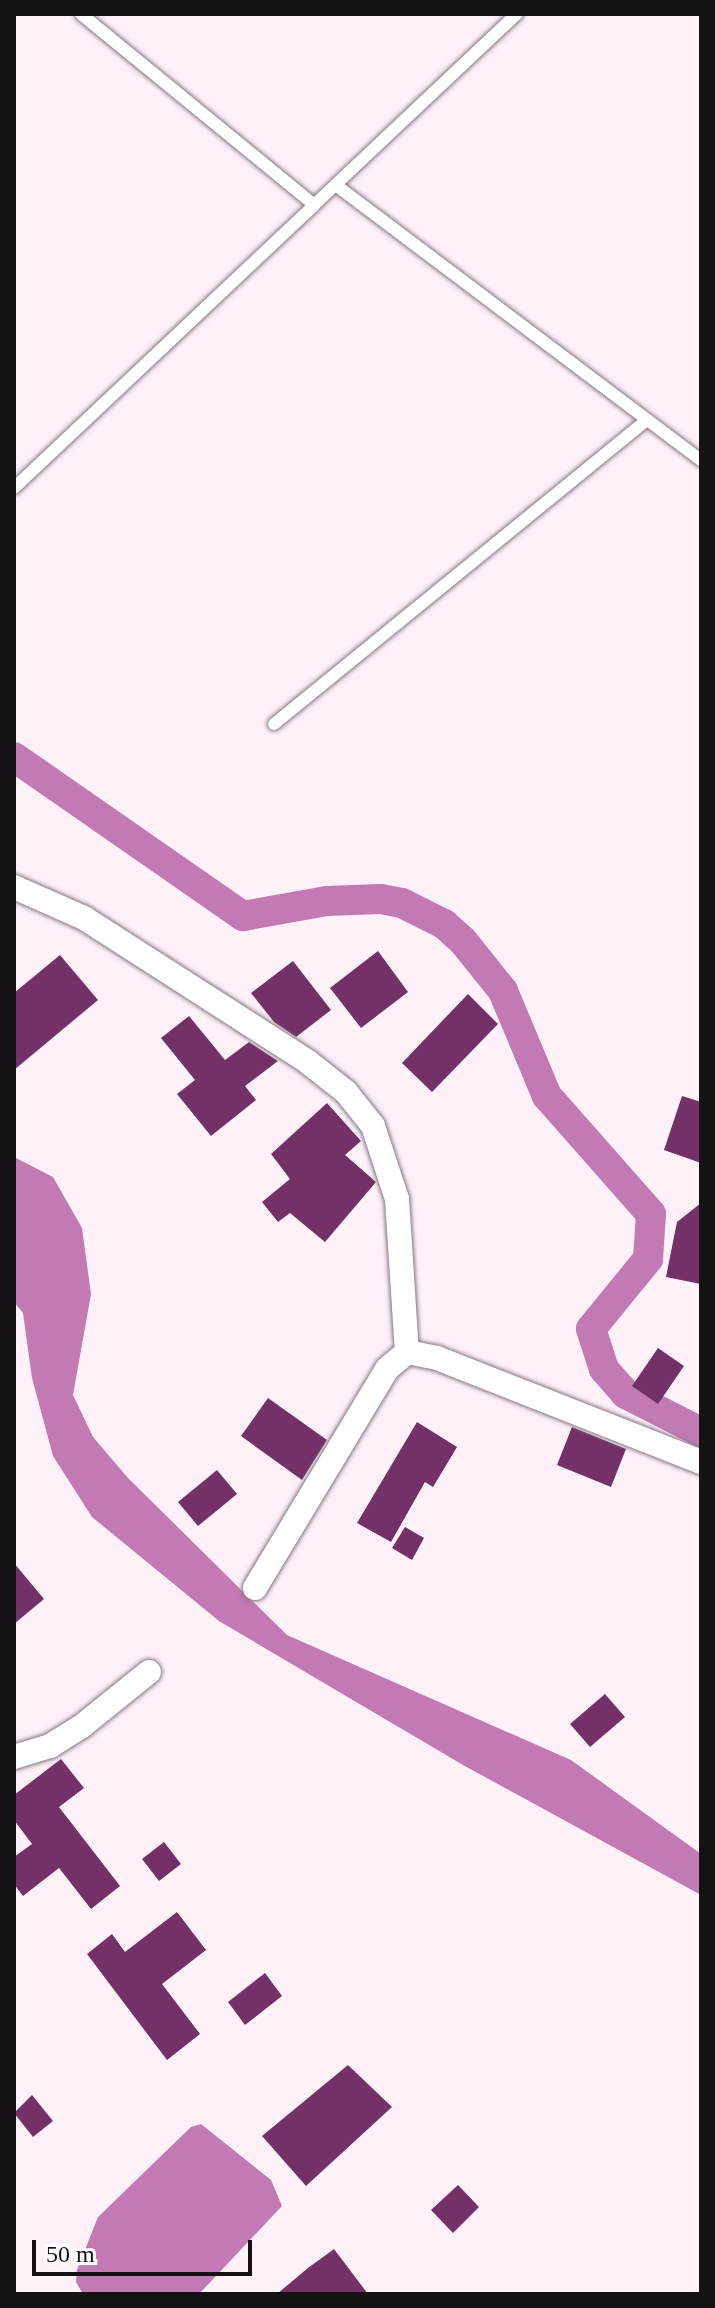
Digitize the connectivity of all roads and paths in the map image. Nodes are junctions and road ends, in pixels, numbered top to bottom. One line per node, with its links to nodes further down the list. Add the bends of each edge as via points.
1 (81, 14): 4 (lane)
2 (517, 14): 3 (lane)
3 (337, 186): 4 (lane); 5 (lane)
4 (314, 205): 7 (lane)
5 (646, 421): 6 (lane); 8 (lane)
6 (701, 460)
7 (14, 488)
8 (274, 724)
9 (14, 887): 10 (street, via 84,918 346,1092 373,1126 397,1199)
10 (407, 1352): 11 (street, via 437,1358); 12 (street, via 387,1369)
11 (701, 1462)
12 (255, 1588)
13 (149, 1672): 14 (street, via 82,1726 50,1746)
14 (14, 1757)

